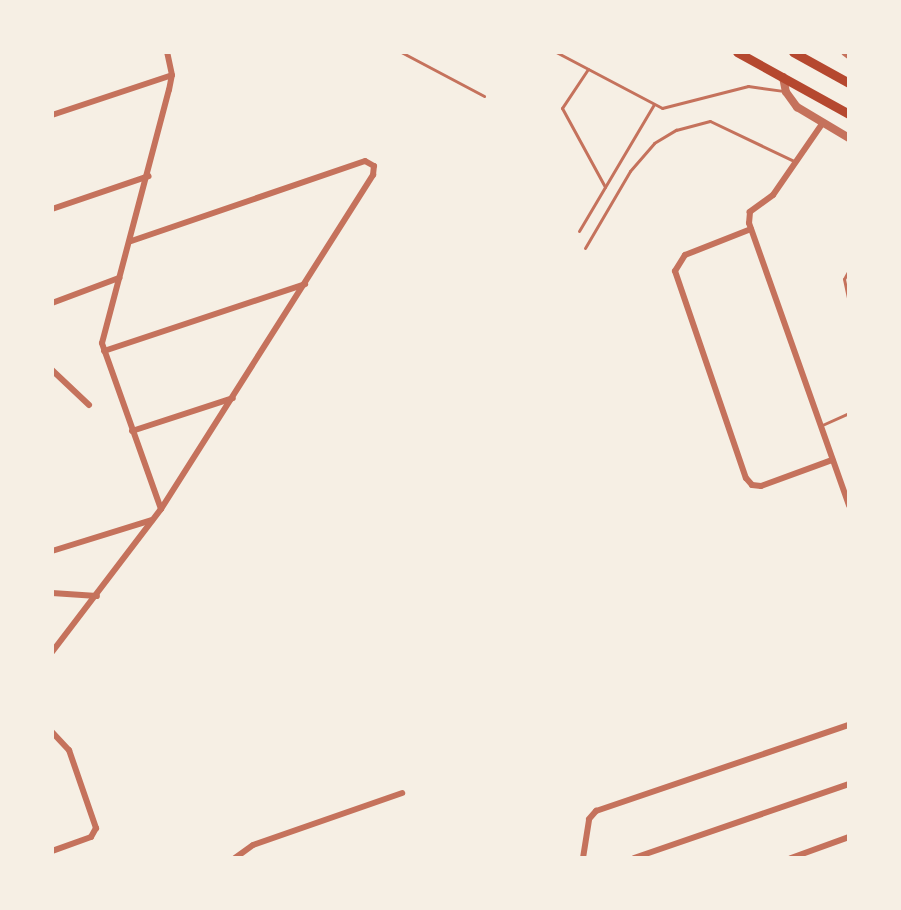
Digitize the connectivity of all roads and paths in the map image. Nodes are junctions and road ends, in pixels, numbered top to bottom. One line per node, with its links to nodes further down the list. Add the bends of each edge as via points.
1 (167, 52): 7 (street)
2 (401, 52): 11 (lane)
3 (556, 52): 6 (lane)
4 (737, 52): 8 (main road)
5 (793, 52): 9 (main road)
6 (588, 69): 12 (lane); 19 (lane, via 562,108)
7 (172, 75): 14 (street); 18 (street)
8 (783, 77): 10 (street); 13 (main road)
9 (849, 83)
10 (786, 92): 12 (lane, via 748,86 662,108); 15 (street)
11 (484, 96)
12 (654, 104): 19 (lane)
13 (849, 114)
14 (52, 115)
15 (822, 124): 16 (street); 17 (street)
16 (849, 138)
17 (796, 162): 21 (street, via 773,195 750,212); 24 (lane, via 710,121 676,130 654,143 630,171)
18 (149, 176): 20 (street); 23 (street)
19 (605, 187): 22 (lane)
20 (52, 209)
21 (751, 229): 36 (street); 38 (street, via 685,255 675,271 746,478 761,486)
22 (579, 231)
23 (131, 241): 26 (street); 27 (street, via 370,161 373,175)
24 (585, 248)
25 (849, 270): 28 (lane, via 844,274)
26 (119, 278): 30 (street); 31 (street, via 103,332)
27 (305, 284): 31 (street); 33 (street)
28 (848, 292): 29 (lane)
29 (849, 302)
30 (52, 303)
31 (104, 351): 37 (street)
32 (52, 370): 34 (street)
33 (233, 398): 37 (street); 42 (street)
34 (89, 405)
35 (849, 413): 36 (lane)
36 (819, 426): 38 (street)
37 (132, 431): 42 (street)
38 (832, 460): 40 (street)
39 (849, 480): 40 (street)
40 (840, 483): 41 (street)
41 (849, 506)
42 (161, 509): 43 (street)
43 (152, 520): 44 (street); 46 (street)
44 (52, 551)
45 (52, 593): 46 (street)
46 (97, 596): 47 (street)
47 (52, 652)
48 (849, 725): 55 (street, via 596,811 589,819)
49 (52, 732): 53 (street, via 69,750 96,828 91,837)
50 (849, 784): 56 (street)
51 (402, 793): 54 (street, via 253,845)
52 (849, 837): 57 (street)
53 (52, 851)
54 (235, 858)
55 (583, 858)
56 (634, 858)
57 (791, 858)

